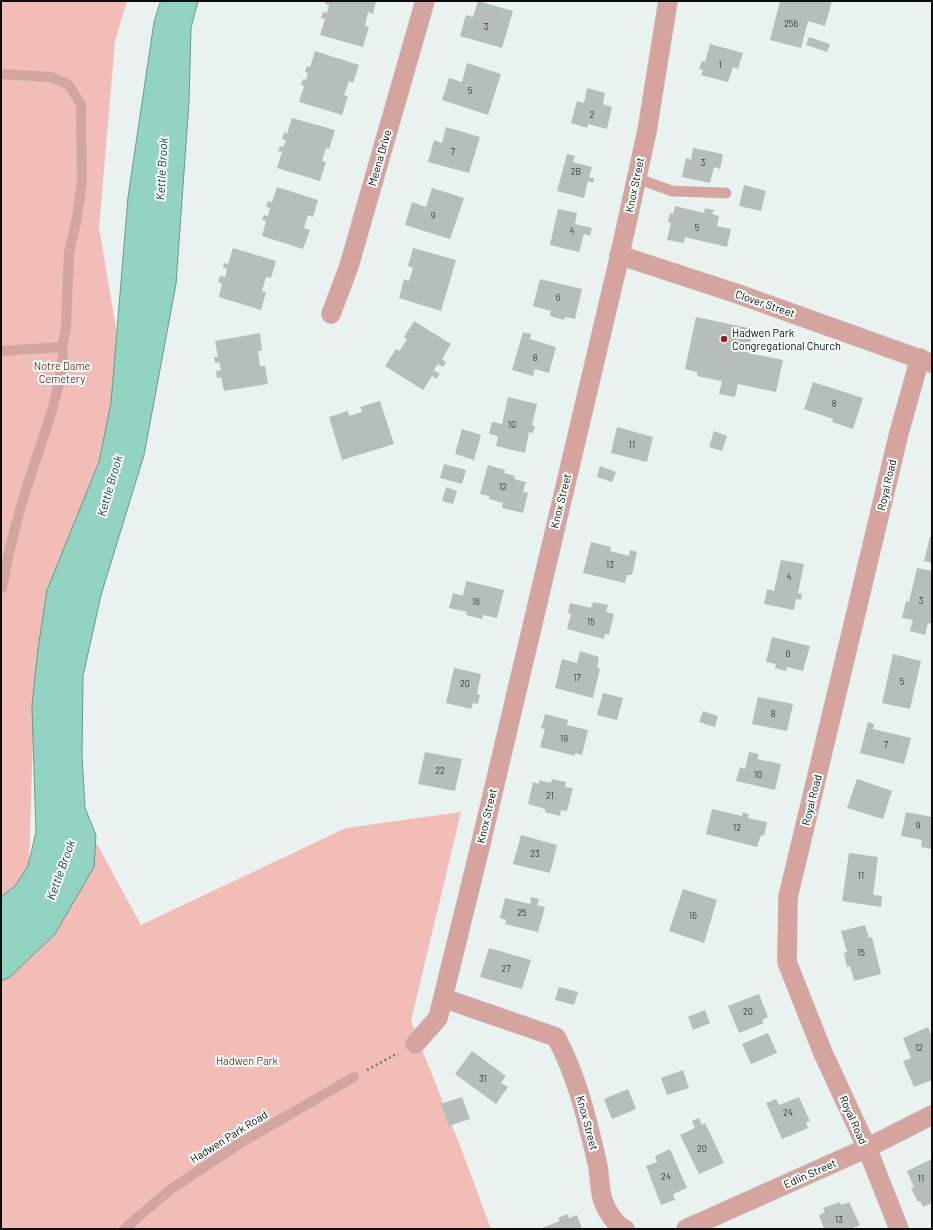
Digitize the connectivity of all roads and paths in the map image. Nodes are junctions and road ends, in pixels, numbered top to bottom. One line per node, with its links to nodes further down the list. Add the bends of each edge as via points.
1 (425, 1): 7 (street, Meena Drive, via 349,266)
2 (668, 1): 4 (street, Knox Street, via 647,131)
3 (1, 74): 8 (lane, via 51,77 69,85 81,105 82,180 69,253 66,327)
4 (636, 178): 5 (lane, via 672,191); 6 (street, Knox Street)
5 (726, 193)
6 (619, 255): 10 (street, Clover Street); 12 (street, Knox Street)
7 (331, 314)
8 (62, 347): 9 (lane); 11 (lane, via 62,372 55,404 8,549)
9 (1, 351)
10 (926, 361): 16 (street, Royal Road, via 899,433 788,897 787,962 823,1053)
11 (1, 590)
12 (443, 998): 13 (street, Knox Street, via 438,1018); 18 (street, Knox Street, via 556,1037 570,1062 582,1101 600,1174 603,1200 618,1226)
13 (415, 1044): 14 (path)
14 (354, 1077): 17 (lane, Hadwen Park Road, via 242,1142 171,1189)
15 (932, 1115): 16 (street, Edlin Street)
16 (866, 1148): 19 (street, Edlin Street); 20 (street, Royal Road)
17 (124, 1229)
18 (624, 1229)
19 (686, 1229)
20 (899, 1229)

